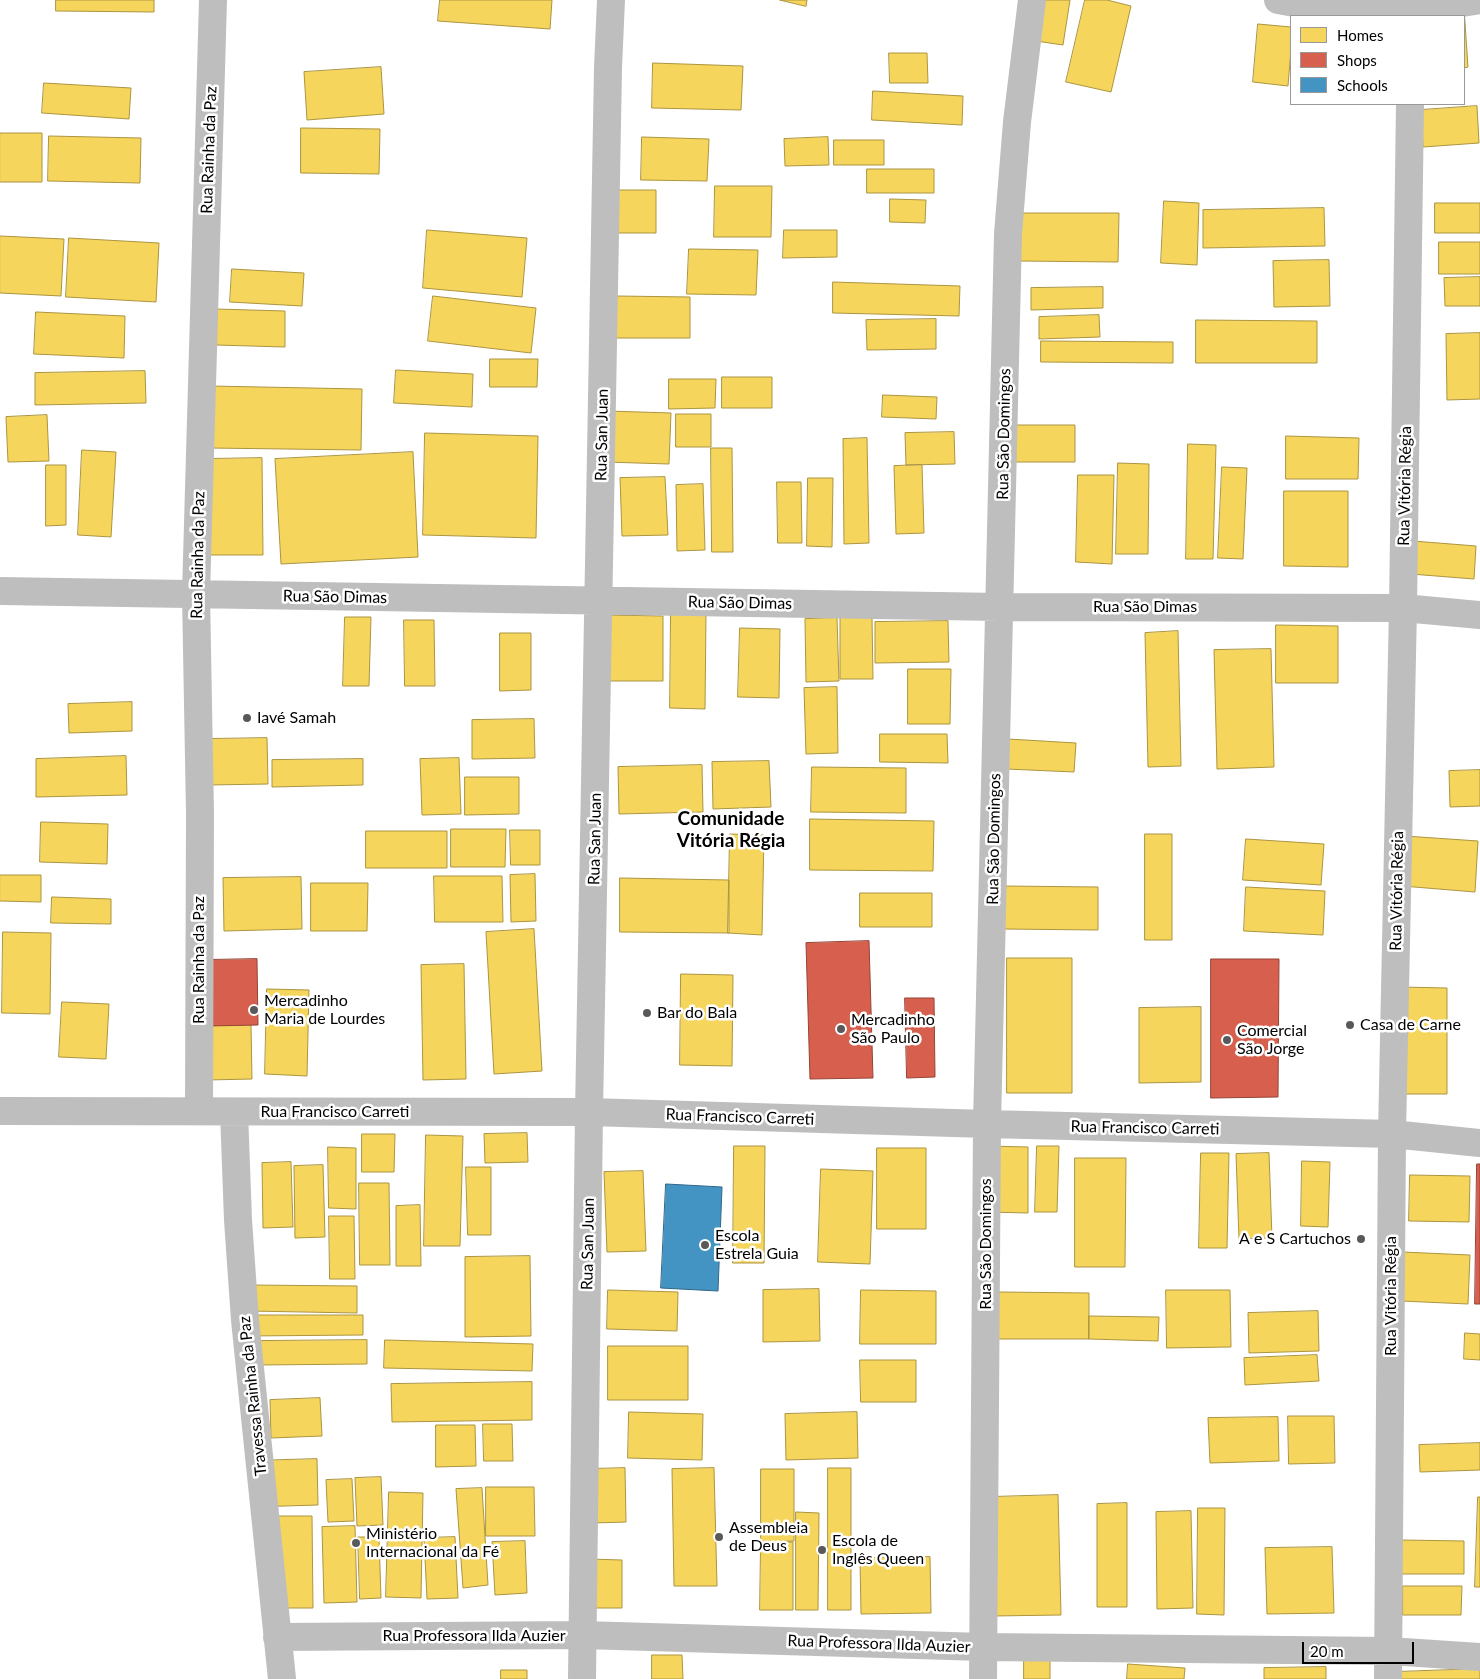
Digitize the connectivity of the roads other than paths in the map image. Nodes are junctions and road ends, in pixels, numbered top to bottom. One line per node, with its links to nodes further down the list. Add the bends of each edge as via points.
1 (213, 0): 9 (street, Rua Rainha da Paz)
2 (612, 0): 10 (street, Rua San Juan)
3 (1032, 0): 11 (street, Rua São Domingos, via 1008,234)
4 (1278, 0): 6 (street, via 1311,6)
5 (1480, 0): 6 (street)
6 (1411, 14)
7 (1410, 105): 12 (street, Rua Vitória Régia)
8 (0, 591): 9 (street, Rua São Dimas)
9 (196, 594): 10 (street, Rua São Dimas); 14 (street, Rua Rainha da Paz, via 200,814)
10 (599, 602): 11 (street, Rua São Dimas); 17 (street, Rua San Juan)
11 (1000, 607): 12 (street, Rua São Dimas); 18 (street, Rua São Domingos)
12 (1403, 608): 13 (street, Rua São Dimas); 19 (street, Rua Vitória Régia)
13 (1480, 615)
14 (199, 1110): 15 (street, Rua Francisco Carreti); 16 (street, Rua Francisco Carreti)
15 (0, 1111)
16 (234, 1112): 17 (street, Rua Francisco Carreti); 22 (street, Travessa Rainha da Paz, via 245,1320)
17 (589, 1112): 18 (street, Rua Francisco Carreti); 21 (street, Rua San Juan)
18 (987, 1124): 19 (street, Rua Francisco Carreti); 23 (street, Rua São Domingos)
19 (1392, 1134): 20 (street, Rua Francisco Carreti); 24 (street, Rua Vitória Régia)
20 (1480, 1143)
21 (584, 1635): 22 (street, Rua Professora Ilda Auzier); 23 (street, Rua Professora Ilda Auzier); 27 (street, Rua San Juan)
22 (277, 1637): 26 (street, Travessa Rainha da Paz)
23 (983, 1647): 24 (street, Rua Professora Ilda Auzier); 28 (street, Rua São Domingos)
24 (1388, 1652): 25 (street, Rua Professora Ilda Auzier); 29 (street, Rua Vitória Régia)
25 (1480, 1657)
26 (282, 1679)
27 (582, 1679)
28 (983, 1679)
29 (1388, 1679)

